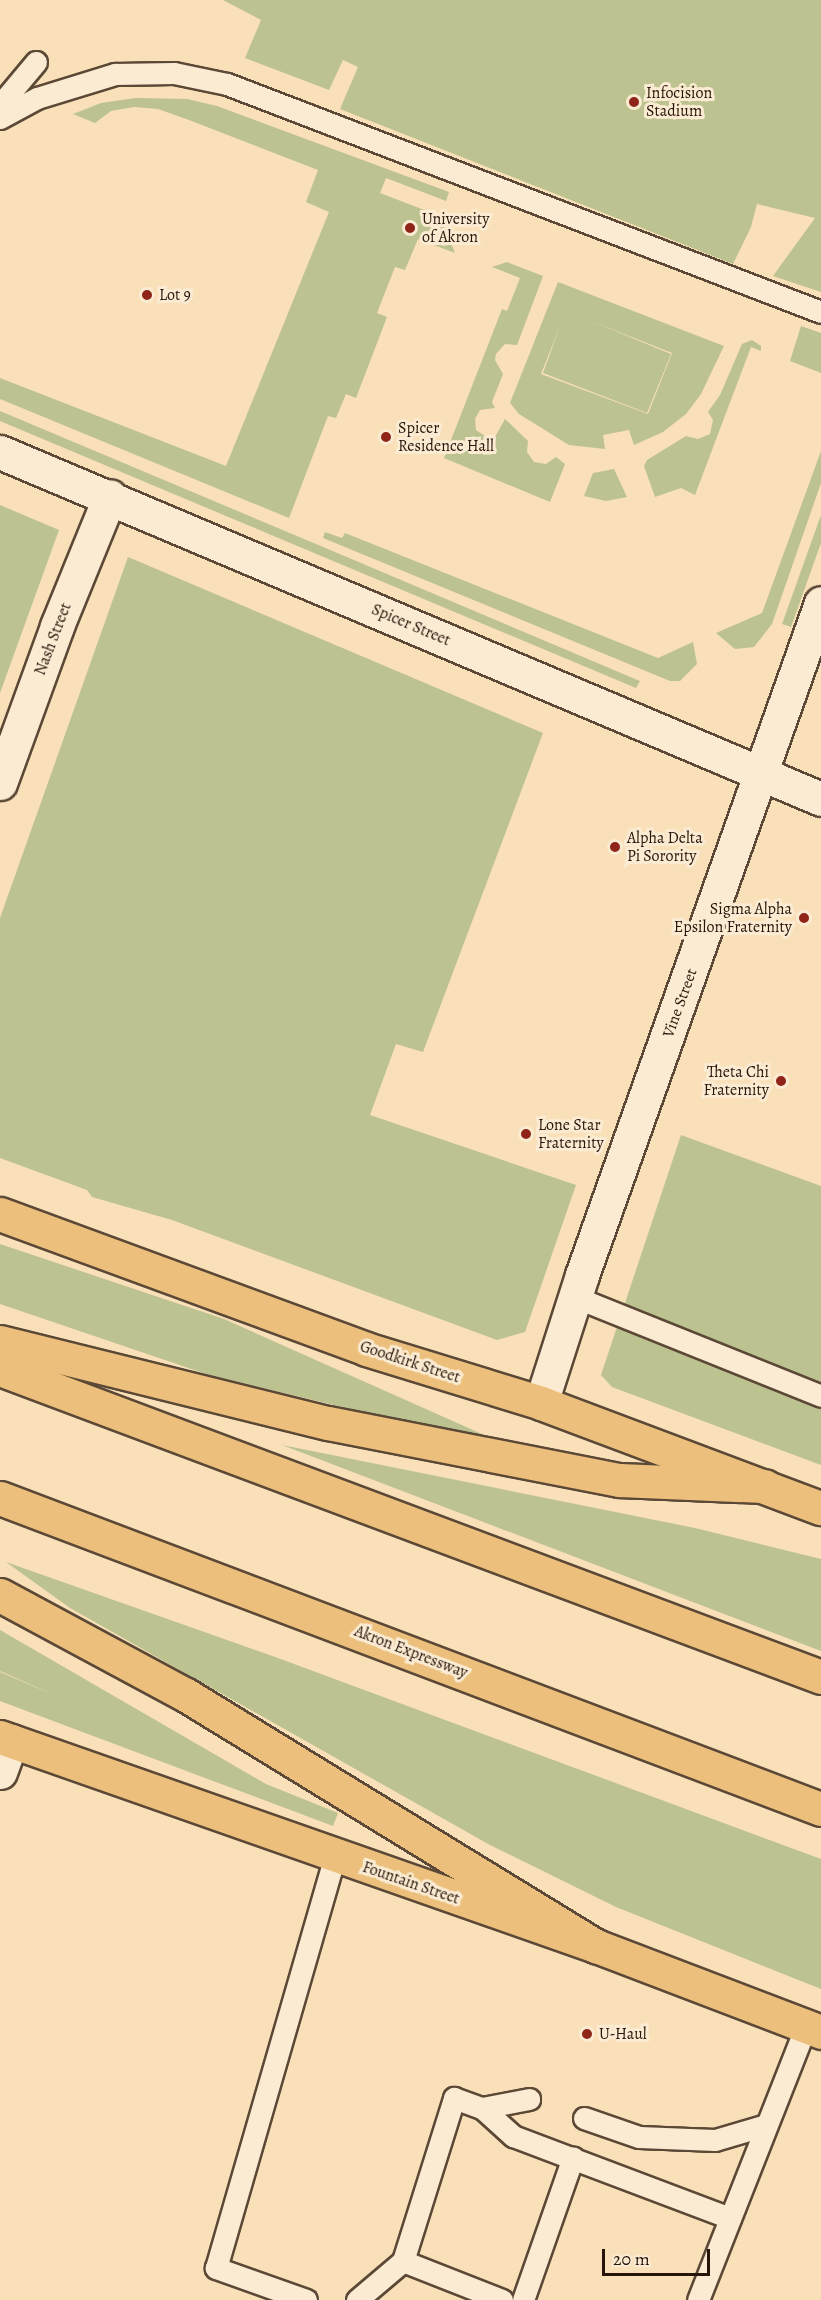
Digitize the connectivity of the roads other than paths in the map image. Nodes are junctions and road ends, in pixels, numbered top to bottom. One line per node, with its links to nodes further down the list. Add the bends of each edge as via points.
1 (36, 62): 2 (lane)
2 (0, 105)
3 (0, 118): 4 (lane, via 37,98 115,74 174,73 227,84)
4 (821, 312)
5 (0, 452): 6 (street, Spicer Street)
6 (110, 496): 8 (street, Spicer Street); 9 (street, Nash Street)
7 (821, 603): 8 (street, Vine Street)
8 (763, 773): 10 (street, Spicer Street); 12 (street, Vine Street)
9 (0, 783)
10 (821, 799)
11 (0, 1214): 16 (main road, Goodkirk Street, via 366,1349)
12 (575, 1296): 15 (lane); 16 (street, Vine Street)
13 (0, 1342): 17 (main road, via 328,1423 619,1480)
14 (0, 1369): 21 (main road)
15 (821, 1396)
16 (541, 1403): 17 (main road, Goodkirk Street)
17 (765, 1486): 19 (main road, Goodkirk Street)
18 (0, 1498): 24 (main road, Akron Expressway)
19 (821, 1508)
20 (0, 1595): 26 (main road, via 186,1695)
21 (821, 1677)
22 (6, 1739): 23 (street); 25 (main road, Fountain Street)
23 (0, 1772)
24 (821, 1809)
25 (335, 1856): 26 (main road, Fountain Street); 36 (lane, via 216,2268)
26 (596, 1946): 27 (main road, Fountain Street)
27 (813, 2029): 31 (lane)
28 (529, 2098): 29 (lane)
29 (482, 2108): 32 (lane, via 513,2136); 34 (lane, via 454,2098)
30 (584, 2118): 31 (lane, via 650,2137 715,2139)
31 (766, 2125): 33 (lane)
32 (573, 2157): 33 (lane); 39 (lane)
33 (730, 2218): 40 (lane)
34 (402, 2260): 35 (lane); 37 (lane)
35 (478, 2295): 38 (lane)
36 (306, 2300)
37 (357, 2300)
38 (502, 2300)
39 (523, 2300)
40 (698, 2300)

